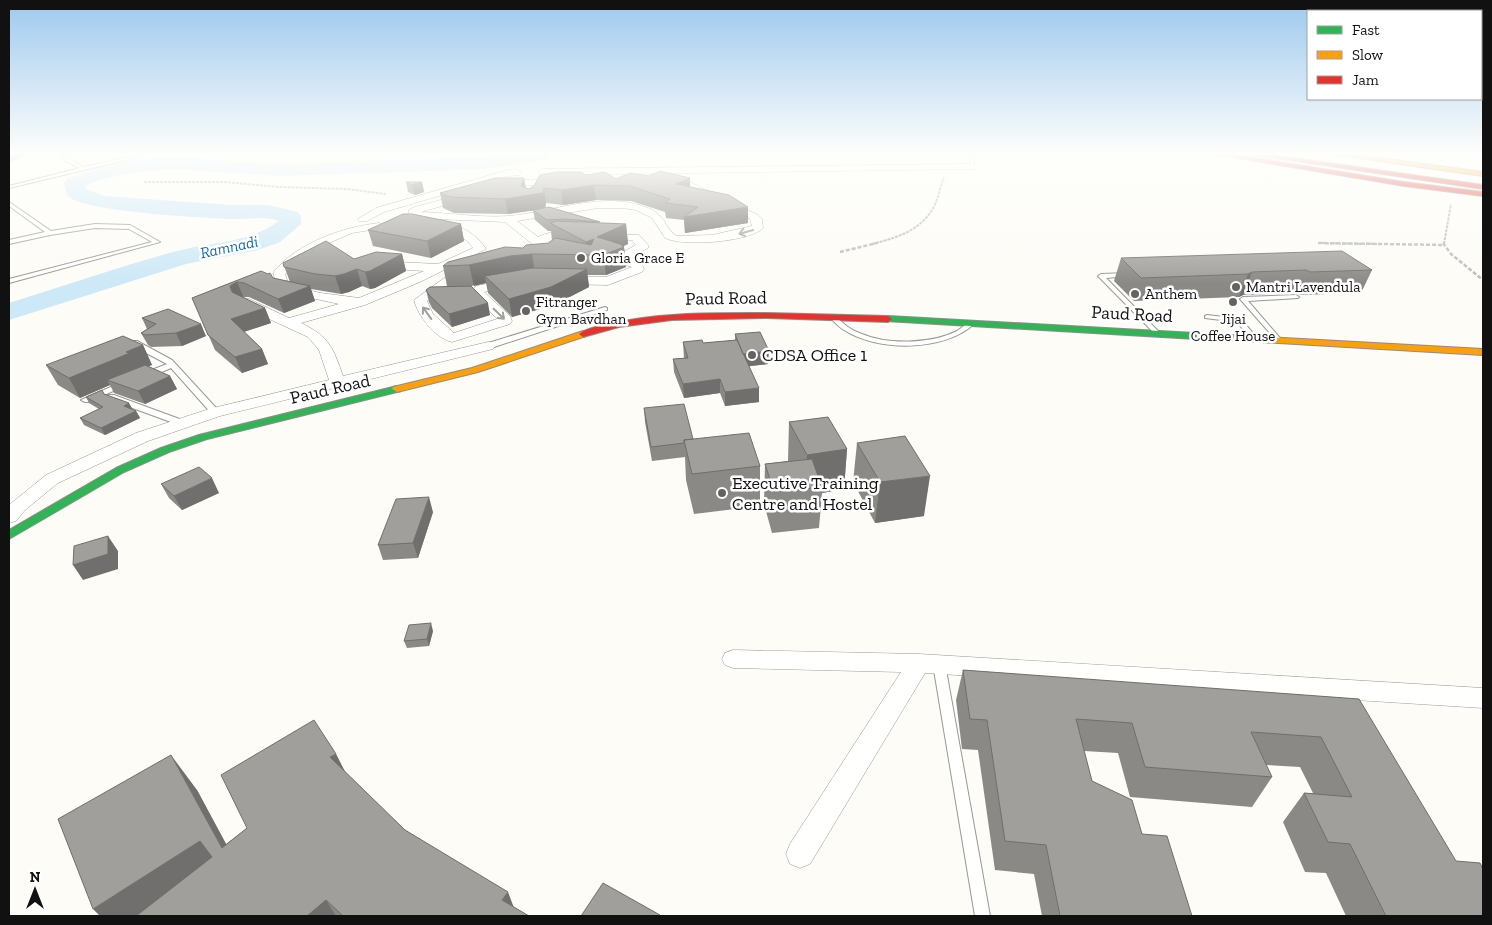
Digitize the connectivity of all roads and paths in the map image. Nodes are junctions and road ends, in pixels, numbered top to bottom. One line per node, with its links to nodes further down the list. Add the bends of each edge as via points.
1 (396, 197): 7 (path)
2 (425, 197): 7 (street)
3 (460, 197): 10 (street, one-way to 3, via 413,215 419,208)
4 (713, 197): 14 (street, one-way to 14, via 757,219 758,228 702,239)
5 (937, 197): 18 (path, via 932,210 913,230)
6 (1439, 197): 17 (path, via 1451,204)
7 (408, 202): 9 (street, via 380,210)
8 (9, 204): 13 (lane)
9 (364, 219)
10 (508, 219): 14 (street, via 621,200 654,214); 14 (street, via 548,253 544,257 525,259 548,258 553,253 551,248 541,241 560,234 596,238 635,237 642,248 629,253 627,258 638,269 608,281 555,282 589,291 640,270 640,264 630,256)
11 (392, 225): 32 (street, via 338,233 295,259 279,273 283,288 309,296)
12 (410, 226): 21 (street, via 460,230 475,240 480,249)
13 (50, 233): 15 (lane); 26 (lane, via 95,226 130,227 157,242)
14 (670, 237)
15 (9, 242)
16 (1318, 243): 17 (path)
17 (1445, 245): 25 (path, via 1451,254)
18 (840, 252)
19 (487, 257): 24 (street)
20 (371, 263): 21 (street)
21 (438, 268): 32 (street)
22 (474, 270): 24 (street)
23 (1139, 275): 38 (lane, via 1101,276)
24 (450, 278): 29 (street)
25 (1483, 280)
26 (9, 281)
27 (521, 281): 28 (street)
28 (468, 292): 29 (street); 39 (street, one-way to 39, via 480,297 505,319)
29 (429, 293): 39 (street, one-way to 29, via 471,341 464,334 452,338 440,329 420,303)
30 (1296, 297): 42 (lane, via 1243,299)
31 (244, 302): 36 (street)
32 (360, 302): 36 (street)
33 (605, 309): 39 (lane)
34 (832, 317): 37 (main road, Paud Road); 37 (lane, via 854,334 894,344 946,337 965,330); 44 (main road, Paud Road, via 728,315 635,320 606,326)
35 (1208, 317): 40 (lane, via 1239,320)
36 (290, 322): 48 (street, via 314,334 326,349)
37 (972, 323): 38 (main road, Paud Road)
38 (1157, 333): 40 (main road, Paud Road)
39 (486, 338): 44 (street); 48 (street)
40 (1253, 338): 42 (main road, Paud Road)
41 (127, 339): 45 (lane)
42 (1278, 339): 43 (main road, Paud Road)
43 (1483, 352)
44 (502, 361): 54 (main road, Paud Road, via 365,399 203,437 165,450 120,470)
45 (172, 365): 46 (lane); 51 (lane)
46 (137, 379)
47 (128, 382): 50 (lane)
48 (338, 383): 51 (street)
49 (111, 397): 52 (lane)
50 (85, 400)
51 (215, 412): 52 (street)
52 (182, 423): 53 (street, via 142,437 52,479)
53 (9, 517)
54 (9, 535)
55 (733, 659): 56 (street)
56 (929, 663): 57 (street, via 1328,694); 58 (street); 59 (lane)
57 (1483, 698)
58 (800, 854)
59 (983, 916)

